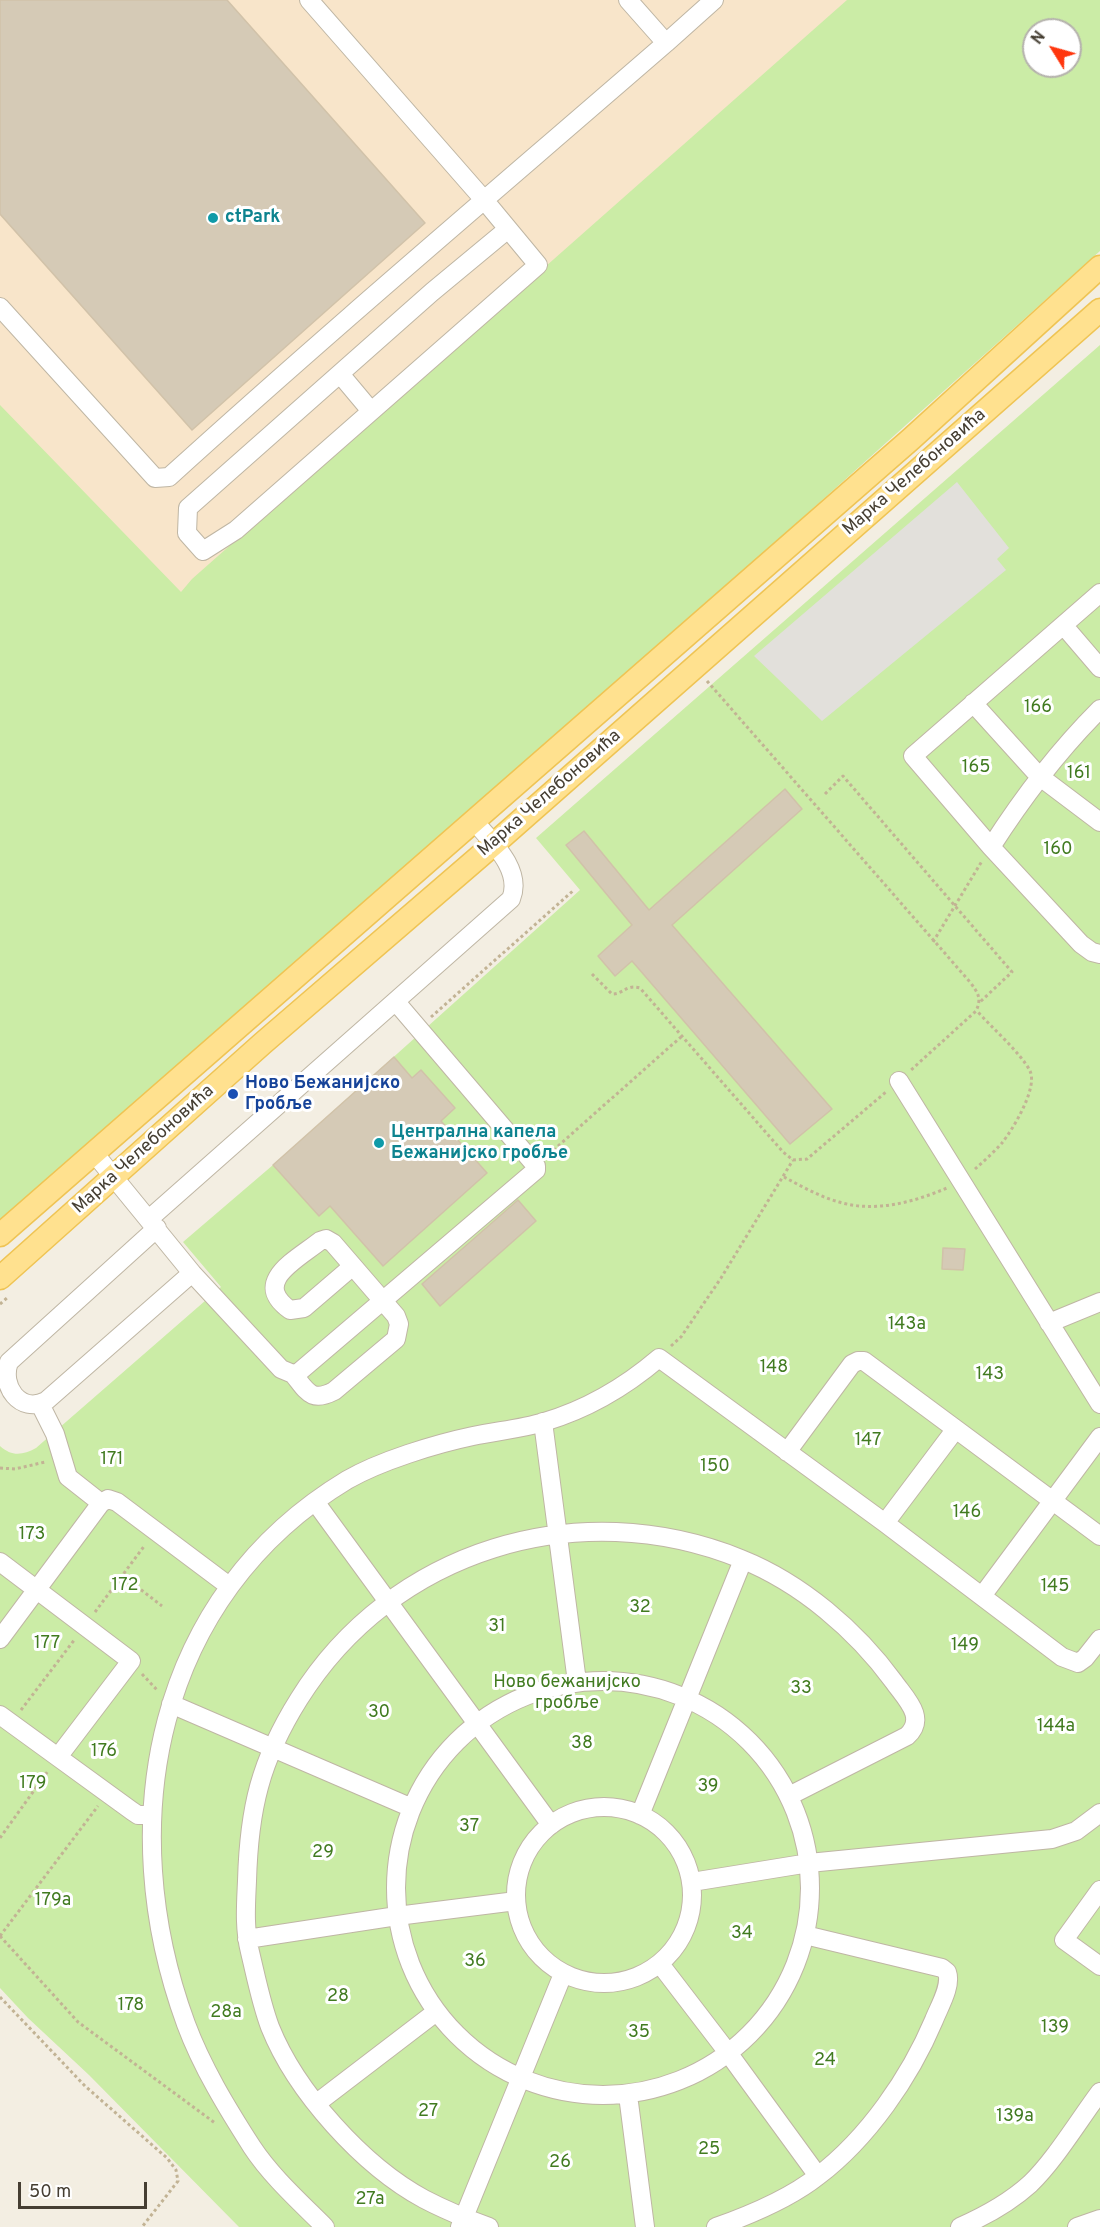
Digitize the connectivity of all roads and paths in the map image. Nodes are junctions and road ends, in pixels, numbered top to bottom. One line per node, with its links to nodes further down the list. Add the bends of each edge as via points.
1 (309, 0): 5 (lane)
2 (628, 0): 4 (lane)
3 (714, 0): 4 (lane)
4 (666, 43): 5 (lane)
5 (485, 201): 6 (lane); 8 (lane, via 169,477 155,478)
6 (508, 229): 10 (lane); 11 (lane, via 538,265)
7 (1100, 267): 12 (main road, Марка Челебоновића)
8 (0, 307)
9 (1100, 310): 13 (main road, Марка Челебоновића)
10 (340, 374): 11 (lane); 11 (lane, via 188,508 187,533 203,550 236,530)
11 (371, 411)
12 (911, 439): 13 (main road); 22 (main road, Марка Челебоновића)
13 (929, 460): 24 (main road, Марка Челебоновића)
14 (1100, 593): 15 (lane)
15 (1064, 626): 16 (lane); 18 (lane)
16 (1100, 668)
17 (707, 681): 28 (path)
18 (972, 702): 20 (lane); 25 (lane, via 913,756)
19 (1100, 709): 20 (lane)
20 (1039, 776): 23 (lane); 25 (lane)
21 (825, 794): 27 (path, via 843,776)
22 (474, 821): 24 (lane); 36 (main road, Марка Челебоновића)
23 (1100, 822)
24 (494, 844): 31 (lane, via 512,875 511,899); 39 (main road, Марка Челебоновића)
25 (991, 847): 27 (path); 29 (lane, via 1081,944)
26 (574, 890): 33 (path)
27 (956, 906): 28 (path); 32 (path, via 1012,972)
28 (933, 942): 32 (path, via 970,982)
29 (1100, 954)
30 (592, 974): 34 (path, via 612,994 627,987 640,988)
31 (396, 1002): 33 (lane); 40 (lane)
32 (980, 1002): 35 (path, via 976,1011)
33 (418, 1028): 38 (lane)
34 (682, 1036): 37 (path); 38 (path)
35 (899, 1081): 37 (path, via 807,1159); 47 (lane)
36 (94, 1153): 39 (lane); 41 (main road, Марка Челебоновића)
37 (793, 1160): 48 (path, via 694,1318)
38 (536, 1166): 45 (lane, via 525,1180)
39 (114, 1176): 40 (lane); 44 (main road, Марка Челебоновића)
40 (153, 1223): 43 (lane); 50 (lane, via 9,1362 5,1379 11,1394 24,1403)
41 (0, 1235)
42 (353, 1266): 45 (lane)
43 (192, 1273): 49 (lane, via 281,1369); 50 (lane)
44 (0, 1278)
45 (383, 1301): 49 (lane); 49 (lane, via 399,1324 396,1339 334,1391 316,1397)
46 (1100, 1302): 47 (lane)
47 (1049, 1323): 51 (lane)
48 (659, 1358): 52 (lane, via 595,1403); 55 (lane)
49 (293, 1374)
50 (40, 1404): 56 (lane)
51 (1100, 1404)
52 (543, 1422): 60 (lane, via 424,1449 349,1479); 62 (lane)
53 (955, 1430): 55 (lane, via 858,1360); 58 (lane); 61 (lane)
54 (1100, 1437): 58 (lane)
55 (787, 1452): 61 (lane)
56 (62, 1458): 57 (path, via 15,1469); 59 (lane, via 68,1477)
57 (0, 1468)
58 (1052, 1502): 63 (lane); 69 (lane)
59 (101, 1503): 67 (lane, via 108,1499 117,1502); 68 (lane)
60 (316, 1503): 67 (lane, via 254,1556); 70 (lane)
61 (885, 1523): 69 (lane)
62 (557, 1535): 64 (lane, via 637,1533 711,1548); 70 (lane, via 516,1541 476,1553 442,1568); 75 (lane)
63 (1100, 1536)
64 (743, 1560): 76 (lane); 83 (lane, via 793,1587 856,1638 889,1675 916,1715 915,1727 907,1736)
65 (0, 1562): 68 (lane)
66 (122, 1575): 71 (path)
67 (229, 1586): 77 (lane, via 187,1658)
68 (37, 1590): 73 (lane); 74 (lane)
69 (982, 1596): 72 (lane, via 1069,1662 1085,1659)
70 (388, 1601): 79 (lane); 80 (lane, via 325,1661)
71 (162, 1606)
72 (1100, 1638)
73 (0, 1639)
74 (131, 1661): 77 (path); 81 (lane)
75 (577, 1682): 76 (lane, via 652,1686); 79 (lane, via 517,1700)
76 (687, 1698): 83 (lane, via 747,1738 771,1766); 87 (lane)
77 (171, 1704): 80 (lane); 86 (lane, via 161,1738)
78 (0, 1714): 81 (lane)
79 (478, 1723): 84 (lane, via 439,1761); 88 (lane)
80 (271, 1748): 84 (lane); 97 (lane, via 248,1837)
81 (58, 1757): 82 (lane); 89 (path)
82 (108, 1793): 86 (lane, via 138,1815); 96 (path)
83 (789, 1796): 90 (lane, via 802,1828)
84 (412, 1808): 94 (lane, via 399,1852)
85 (1100, 1813): 90 (lane, via 1076,1831 1052,1839)
86 (151, 1815): 108 (lane, via 158,1916 170,1974 203,2063)
87 (640, 1815): 88 (lane, via 604,1807 585,1809); 91 (lane, via 656,1823 680,1849)
88 (551, 1825): 93 (lane, via 528,1851 517,1883)
89 (0, 1838)
90 (809, 1863): 91 (lane); 95 (lane)
91 (692, 1882): 98 (lane, via 687,1927)
92 (1100, 1890): 99 (lane, via 1064,1940)
93 (516, 1900): 94 (lane); 100 (lane, via 530,1943)
94 (397, 1916): 97 (lane); 102 (lane, via 405,1950)
95 (805, 1935): 103 (lane, via 783,1992 759,2025); 109 (lane, via 938,1967 949,1977 929,2032 890,2099)
96 (0, 1936): 108 (path, via 78,2022 220,2127)
97 (247, 1939): 107 (lane, via 271,2029 294,2072)
98 (660, 1964): 100 (lane, via 623,1982 592,1983); 103 (lane)
99 (1100, 1966)
100 (563, 1974): 104 (lane)
101 (0, 1997): 112 (path, via 85,2086 176,2170 178,2181)
102 (436, 2012): 104 (lane, via 481,2056); 107 (lane)
103 (729, 2054): 106 (lane, via 664,2087); 109 (lane)
104 (520, 2079): 106 (lane, via 555,2091); 111 (lane)
105 (1100, 2092): 117 (lane, via 1030,2184 987,2215)
106 (628, 2095): 115 (lane)
107 (317, 2103): 111 (lane, via 377,2166)
108 (238, 2124): 113 (lane, via 254,2150)
109 (818, 2176): 116 (lane, via 771,2204)
110 (1100, 2219): 118 (lane)
111 (462, 2222): 114 (lane)
112 (142, 2227)
113 (325, 2227)
114 (489, 2227)
115 (645, 2227)
116 (716, 2227)
117 (960, 2227)
118 (1077, 2227)

